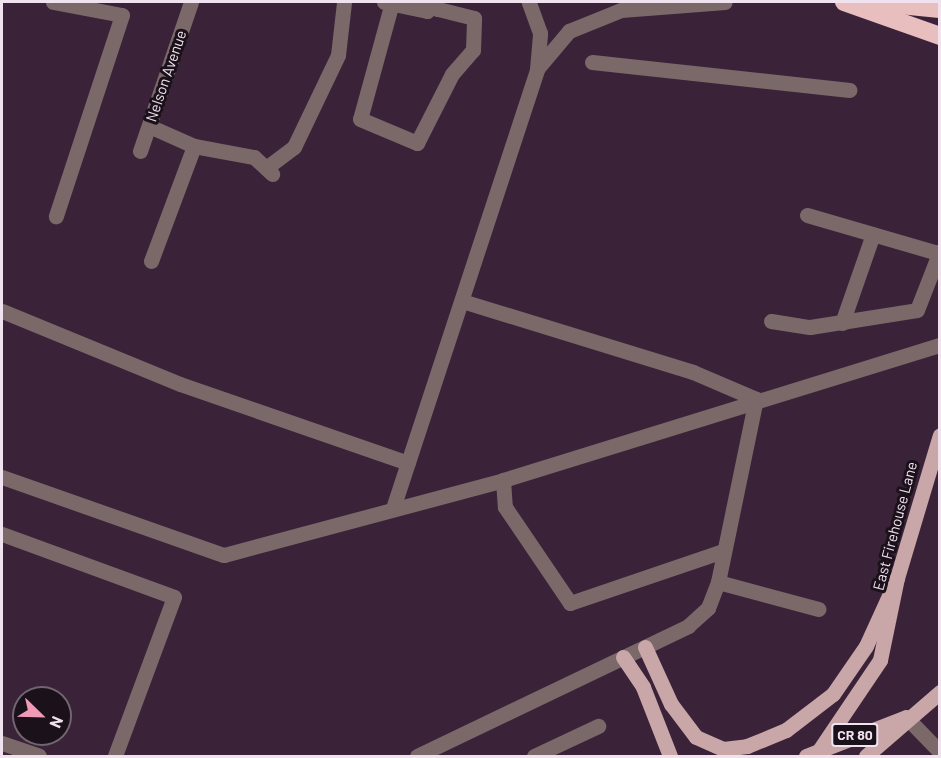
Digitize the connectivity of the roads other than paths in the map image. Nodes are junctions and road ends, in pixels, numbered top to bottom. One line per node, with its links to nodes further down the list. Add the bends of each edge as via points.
1 (53, 2): 19 (street, via 122,15)
2 (191, 2): 15 (street, Nelson Avenue)
3 (344, 2): 16 (street, via 338,55 294,147 270,172 254,157)
4 (432, 2): 9 (street, via 427,11); 9 (street, via 437,9 474,18 473,50 452,74 417,142 360,119)
5 (529, 2): 13 (street, via 540,33)
6 (726, 2): 13 (street, via 621,10 569,31)
7 (844, 2): 11 (highway)
8 (870, 2): 10 (highway)
9 (387, 4)
10 (939, 9)
11 (939, 36)
12 (592, 62): 14 (street)
13 (537, 69): 23 (street)
14 (849, 90)
15 (149, 126): 16 (street); 17 (street, Nelson Avenue)
16 (194, 146): 22 (street)
17 (141, 151)
18 (807, 215): 20 (street)
19 (56, 216)
20 (873, 234): 21 (street); 26 (street)
21 (939, 252): 26 (street, via 917,310)
22 (151, 261)
23 (462, 301): 28 (street, via 693,372); 30 (street)
24 (2, 311): 30 (street, via 199,391)
25 (771, 321): 26 (street, via 810,327)
26 (842, 323)
27 (939, 345): 28 (street)
28 (756, 399): 32 (street); 35 (street)
29 (939, 435): 36 (main road, East Firehouse Lane)
30 (408, 463): 33 (street)
31 (2, 477): 33 (street, via 224,555)
32 (503, 480): 33 (street); 35 (street, via 505,507 570,603)
33 (394, 505)
34 (2, 534): 48 (street, via 174,597)
35 (723, 551): 37 (street)
36 (897, 578): 39 (main road, via 866,646 833,694 786,730 747,746 723,749 696,736 671,704); 46 (main road, East Firehouse Lane, via 880,660)
37 (718, 582): 38 (street); 39 (street, via 708,608 688,626)
38 (818, 609)
39 (645, 647): 40 (street)
40 (623, 657): 49 (street); 51 (main road, via 643,687)
41 (939, 692): 42 (main road, CR 80)
42 (906, 717): 45 (street); 46 (main road, CR 80); 52 (main road, CR 80)
43 (598, 726): 50 (street)
44 (2, 743): 47 (street)
45 (939, 752)
46 (812, 754)
47 (39, 756)
48 (115, 756)
49 (417, 756)
50 (534, 756)
51 (670, 756)
52 (866, 756)

